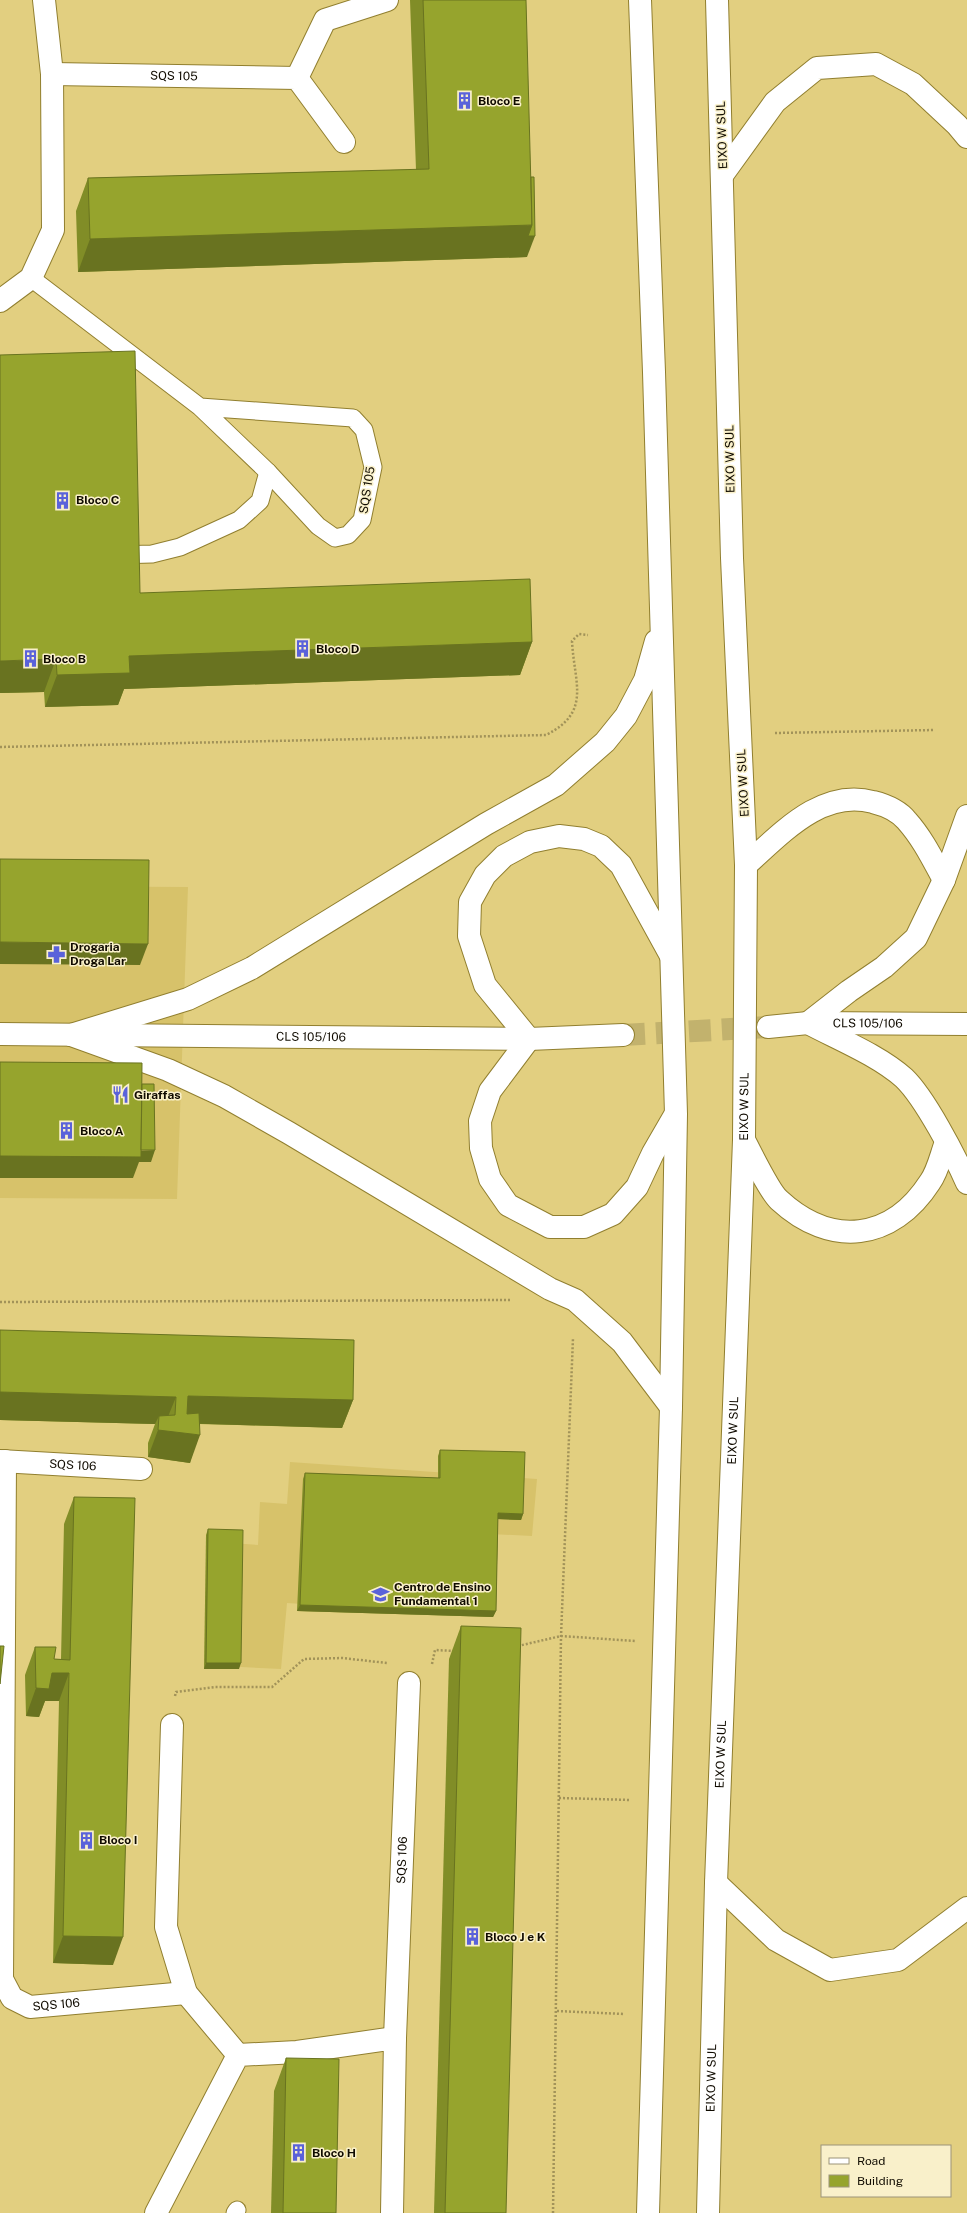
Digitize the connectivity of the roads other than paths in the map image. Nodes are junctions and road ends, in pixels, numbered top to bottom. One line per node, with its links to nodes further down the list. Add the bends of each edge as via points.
1 (44, 0): 5 (main road)
2 (387, 0): 6 (main road, via 325,20)
3 (640, 0): 15 (main road)
4 (717, 0): 9 (main road, EIXO W SUL)
5 (52, 74): 6 (main road, SQS 105); 10 (main road, via 53,230)
6 (297, 78): 8 (main road)
7 (967, 137): 9 (main road, via 912,84 876,64 817,68 775,102)
8 (344, 142)
9 (724, 174): 17 (main road, EIXO W SUL, via 732,558)
10 (31, 278): 11 (main road); 12 (lane, SQS 105)
11 (0, 301)
12 (200, 407): 13 (lane, SQS 105); 13 (lane, SQS 105, via 353,418 364,430 373,467 362,520 348,534 335,538 318,526)
13 (268, 472): 14 (lane, via 260,501 239,520 173,549 152,554)
14 (96, 556)
15 (662, 618): 19 (main road); 24 (main road, via 645,680 626,716 605,742 556,785 486,824 252,968 188,999)
16 (967, 816): 18 (main road)
17 (746, 865): 18 (main road, via 779,835 812,811 835,801 858,798 886,805 906,819 923,841); 28 (main road, EIXO W SUL)
18 (944, 880): 20 (main road, via 916,938 884,968)
19 (673, 960): 26 (main road, via 621,865 601,846 584,838 559,836 530,842 504,856 485,875 470,902 469,936 485,985); 27 (main road)
20 (808, 1023): 21 (main road, CLS 105/106); 22 (main road, CLS 105/106); 29 (main road, via 873,1057 904,1078 921,1100)
21 (967, 1024)
22 (768, 1027)
23 (0, 1034): 24 (main road, CLS 105/106)
24 (71, 1035): 26 (main road, CLS 105/106); 31 (main road, via 168,1070 224,1096 550,1288 575,1300 622,1342)
25 (623, 1035): 26 (main road, CLS 105/106)
26 (529, 1039): 27 (main road, via 490,1091 480,1121 481,1148 490,1179 508,1205 550,1227 584,1227 613,1214 637,1187)
27 (676, 1114): 31 (main road)
28 (744, 1140): 29 (main road, via 778,1199 806,1219 832,1230 863,1232 889,1223 911,1208 931,1180); 36 (main road, EIXO W SUL)
29 (946, 1142): 30 (main road)
30 (967, 1183)
31 (671, 1407): 43 (main road)
32 (2, 1461): 33 (main road, SQS 106); 38 (main road, SQS 106, via 2,1979 12,1998 30,2007)
33 (141, 1469)
34 (409, 1683): 39 (main road, SQS 106)
35 (172, 1725): 38 (main road, via 166,1926)
36 (716, 1883): 37 (main road, via 776,1940 830,1970 898,1960); 44 (main road, EIXO W SUL)
37 (967, 1908)
38 (186, 1993): 40 (main road)
39 (395, 2038): 40 (main road, via 297,2052); 42 (main road, SQS 106)
40 (238, 2054): 41 (main road)
41 (156, 2213)
42 (392, 2213)
43 (648, 2213)
44 (708, 2213)

